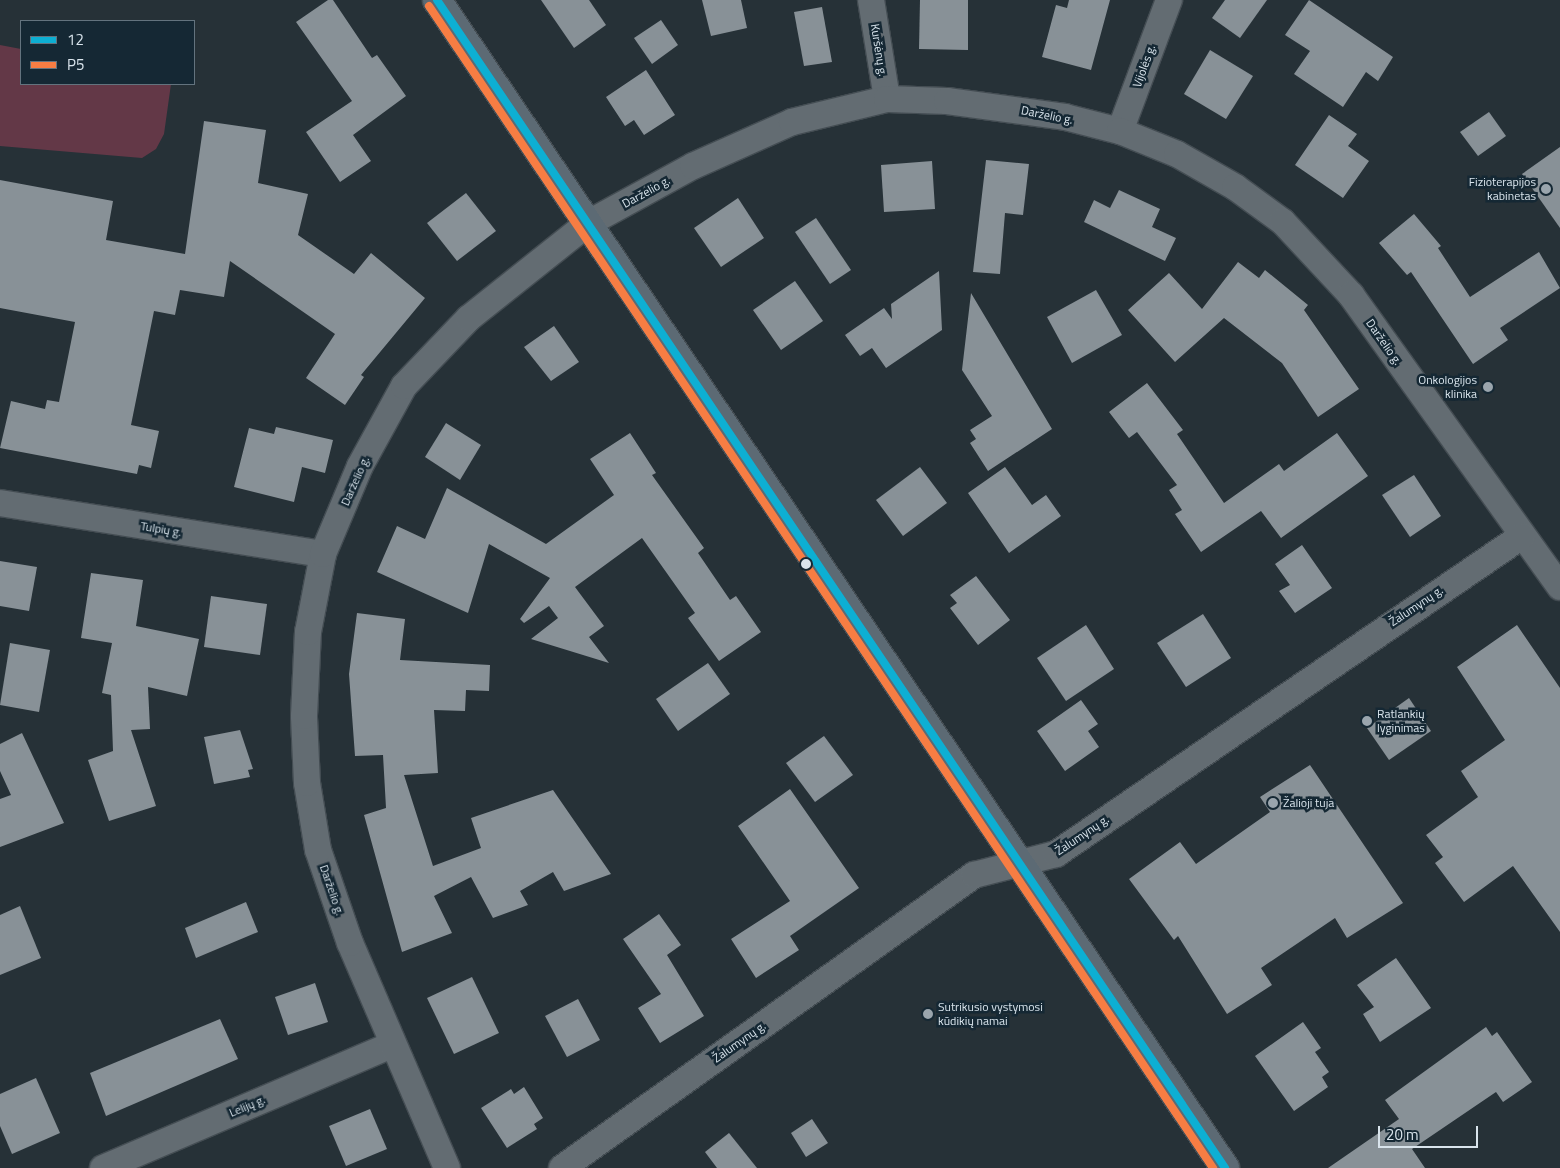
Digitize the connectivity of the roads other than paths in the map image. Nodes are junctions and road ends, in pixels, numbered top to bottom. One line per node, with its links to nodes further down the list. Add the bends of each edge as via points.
1 (437, 0): 6 (highway)
2 (871, 0): 4 (street, Kuršėnų g.)
3 (1169, 0): 5 (street, Vijolės g.)
4 (887, 99): 5 (street, Darželio g., via 1007,107); 6 (street, Darželio g., via 792,122 693,166)
5 (1120, 131): 8 (street, Darželio g., via 1177,154 1235,187 1283,222 1351,295)
6 (587, 224): 9 (street, Darželio g., via 468,318 404,386 360,466); 11 (highway)
7 (0, 503): 9 (street, Tulpių g.)
8 (1522, 536): 10 (street, Darželio g.); 11 (street, Žalumynų g., via 1056,854)
9 (323, 554): 12 (street, Darželio g., via 308,632 308,783 318,850)
10 (1560, 587)
11 (1019, 865): 15 (street, Žalumynų g., via 974,875); 16 (highway)
12 (392, 1045): 13 (street, Lelijų g.); 14 (street, Darželio g.)
13 (102, 1168)
14 (447, 1168)
15 (562, 1168)
16 (1224, 1168)

